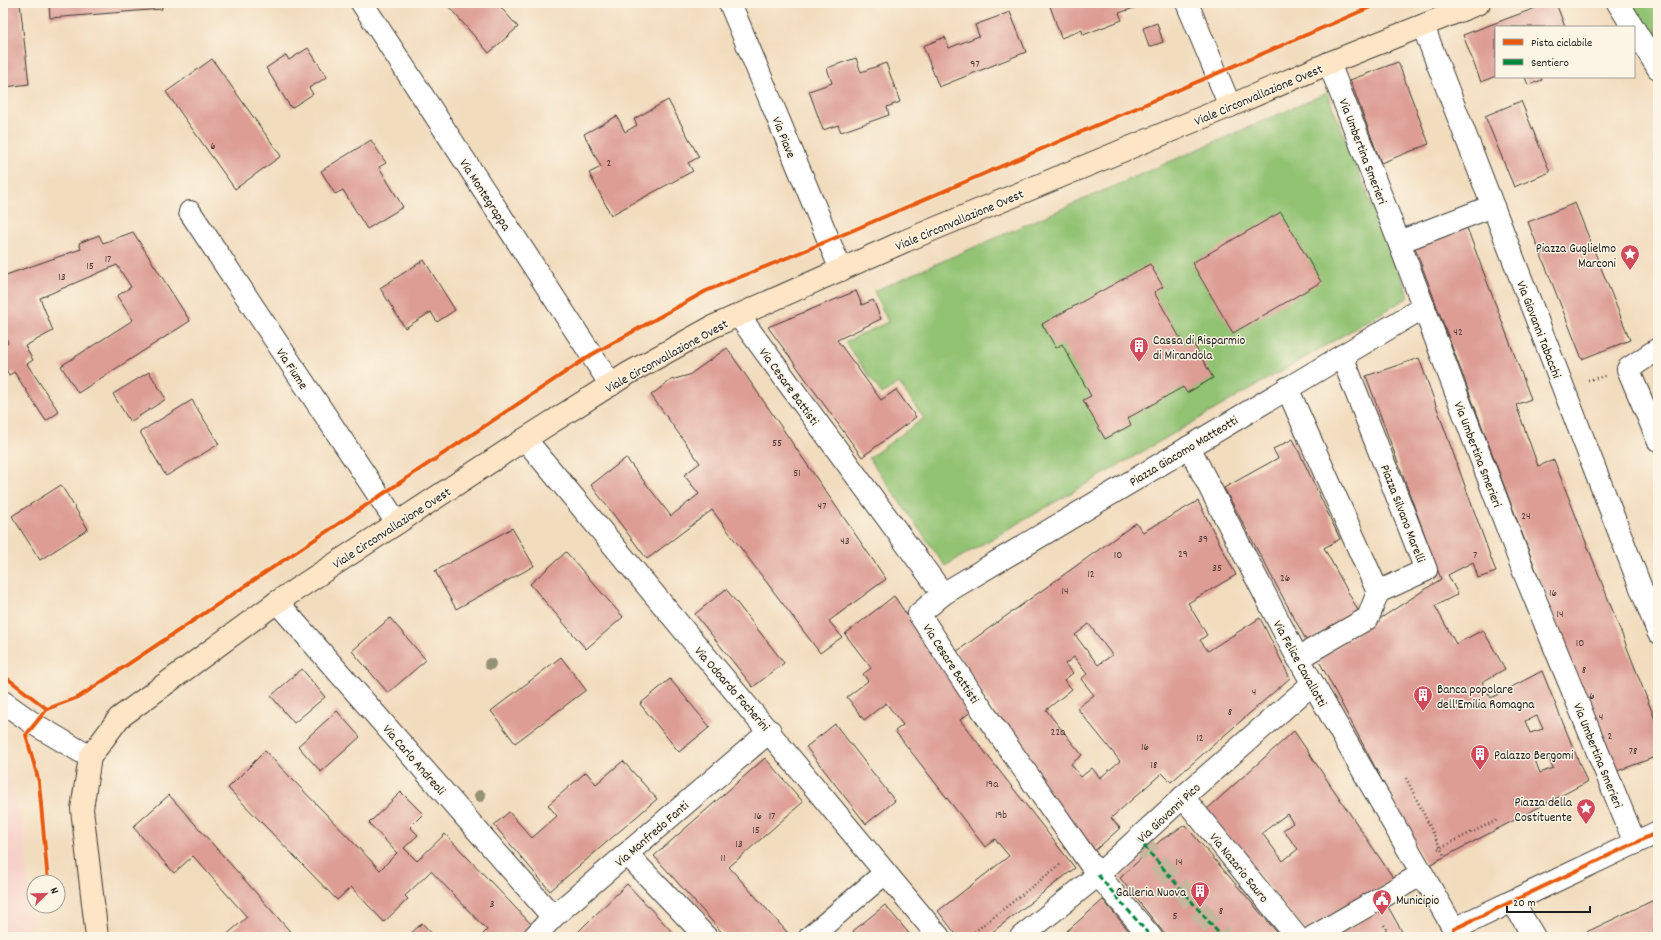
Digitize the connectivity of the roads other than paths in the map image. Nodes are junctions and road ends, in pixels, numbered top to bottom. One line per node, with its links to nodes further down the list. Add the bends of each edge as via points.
1 (362, 3): 20 (street, Via Montegrappa)
2 (730, 3): 15 (street, Via Piave)
3 (1187, 3): 11 (street)
4 (1479, 3): 6 (main road, Viale Circonvallazione Ovest)
5 (1618, 3): 7 (street)
6 (1423, 26): 9 (main road, Viale Circonvallazione Ovest); 12 (street, Via Giovanni Tabacchi)
7 (1632, 26)
8 (1635, 31): 10 (street)
9 (1329, 63): 11 (main road, Viale Circonvallazione Ovest); 14 (street, Via Umbertina Smerieri)
10 (1658, 68)
11 (1230, 106): 15 (main road, Viale Circonvallazione Ovest)
12 (1493, 206): 14 (street); 30 (street, Via Giovanni Tabacchi)
13 (190, 212): 26 (street, Via Fiume)
14 (1399, 242): 16 (street, Via Umbertina Smerieri)
15 (841, 270): 17 (main road, Viale Circonvallazione Ovest)
16 (1424, 307): 19 (street, Piazza Giacomo Matteotti); 38 (street, Via Umbertina Smerieri, via 1524,572)
17 (739, 316): 20 (main road, Viale Circonvallazione Ovest, via 712,327); 28 (street, Via Cesare Battisti)
18 (1658, 349): 22 (street, via 1628,369)
19 (1342, 356): 21 (street, Piazza Giacomo Matteotti); 27 (street, Piazza Silvano Marelli, via 1426,570)
20 (611, 385): 23 (main road, Viale Circonvallazione Ovest)
21 (1287, 388): 25 (street, Piazza Giacomo Matteotti); 27 (street)
22 (1652, 411): 24 (street)
23 (525, 439): 26 (main road, Viale Circonvallazione Ovest); 34 (street, Via Odoardo Focherini)
24 (1658, 440)
25 (1189, 447): 28 (street, Piazza Giacomo Matteotti); 31 (street, Via Felice Cavallotti)
26 (397, 523): 29 (main road, Viale Circonvallazione Ovest)
27 (1378, 592): 31 (street, via 1368,618)
28 (943, 594): 42 (street, Via Cesare Battisti, via 919,614 987,717)
29 (277, 602): 35 (main road, Viale Circonvallazione Ovest, via 119,718); 44 (street, Via Carlo Andreoli)
30 (1658, 632)
31 (1298, 658): 32 (street, Via Felice Cavallotti)
32 (1312, 684): 36 (street, Via Giovanni Pico); 40 (street, Via Felice Cavallotti)
33 (3, 702): 35 (street, via 34,724)
34 (770, 731): 39 (street, Via Manfredo Fanti); 41 (street, Via Odoardo Focherini)
35 (90, 757): 45 (main road, Viale Circonvallazione Ovest, via 82,809)
36 (1182, 797): 42 (street, Via Giovanni Pico); 52 (street, Via Nazario Sauro)
37 (1658, 832): 38 (street)
38 (1635, 843): 43 (street)
39 (627, 854): 44 (street, Via Manfredo Fanti); 47 (street)
40 (1418, 867): 43 (street, via 1454,929); 53 (street)
41 (885, 872): 48 (street); 49 (street, Via Odoardo Focherini)
42 (1098, 875): 50 (street, Via Giovanni Pico); 51 (street, Via Cesare Battisti)
43 (1513, 902): 54 (street)
44 (553, 917): 46 (street, Via Manfredo Fanti)
45 (97, 937)
46 (534, 937)
47 (706, 937)
48 (810, 937)
49 (939, 937)
50 (1021, 937)
51 (1151, 937)
52 (1297, 937)
53 (1312, 937)
54 (1534, 937)

